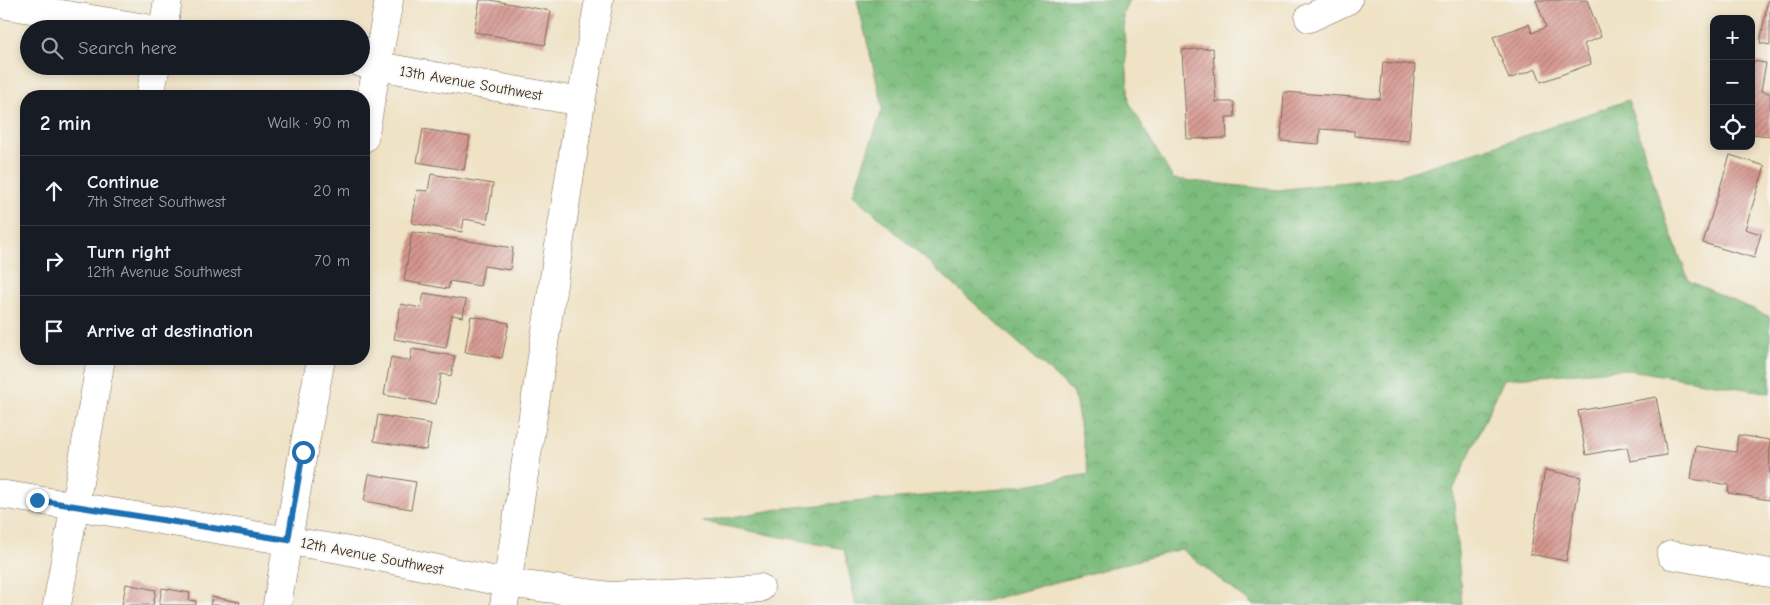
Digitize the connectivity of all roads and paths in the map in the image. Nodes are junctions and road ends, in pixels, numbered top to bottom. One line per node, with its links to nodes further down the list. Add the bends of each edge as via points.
1 (168, 0): 8 (street)
2 (389, 0): 9 (street)
3 (600, 0): 14 (street)
4 (1348, 0): 6 (street)
5 (0, 4): 7 (street)
6 (1309, 18)
7 (97, 20)
8 (164, 20)
9 (370, 64): 14 (street, 13th Avenue Southwest)
10 (154, 75): 12 (street)
11 (369, 75): 13 (street)
12 (151, 90)
13 (368, 90)
14 (581, 102): 23 (street)
15 (100, 365): 18 (street)
16 (320, 365): 19 (street)
17 (0, 494): 18 (street, 12th Avenue Southwest)
18 (75, 506): 19 (street, 12th Avenue Southwest); 24 (street)
19 (288, 540): 23 (street, 12th Avenue Southwest, via 339,549); 25 (street)
20 (1671, 555): 21 (street)
21 (1770, 573)
22 (760, 588): 23 (street, 12th Avenue Southwest, via 610,596)
23 (506, 594)
24 (57, 605)
25 (277, 605)

